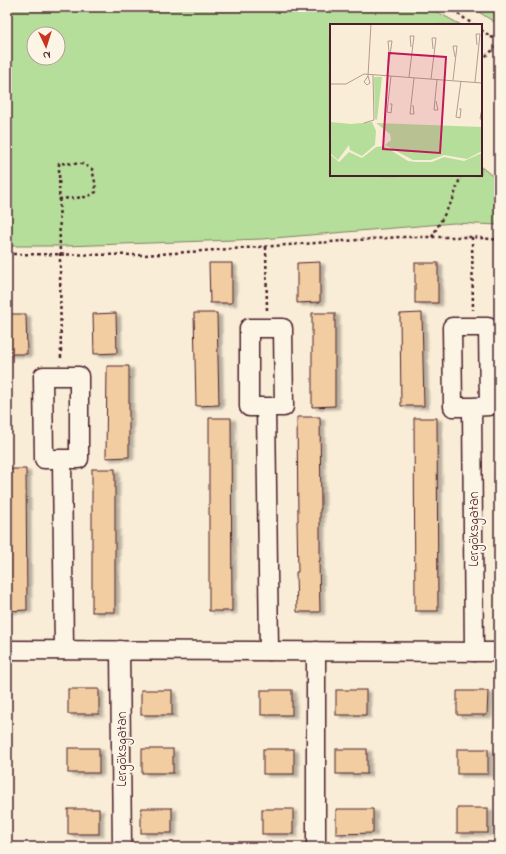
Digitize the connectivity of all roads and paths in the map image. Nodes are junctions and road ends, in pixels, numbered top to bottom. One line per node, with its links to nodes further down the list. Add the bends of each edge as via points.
1 (448, 7): 2 (path)
2 (473, 24)
3 (482, 31): 4 (path)
4 (499, 43): 5 (path)
5 (482, 59)
6 (461, 176): 8 (path, via 453,199)
7 (58, 199): 7 (path, via 59,163 83,164 92,169 96,192 87,197); 13 (path)
8 (432, 237): 9 (path); 11 (path)
9 (472, 237): 10 (path); 14 (path)
10 (499, 240)
11 (266, 247): 13 (path, via 145,255); 15 (path)
12 (7, 254): 13 (path)
13 (59, 254): 16 (path)
14 (474, 327): 18 (street, via 488,327 489,406); 18 (street, via 452,327 453,407)
15 (267, 328): 17 (street, via 283,328 284,407); 17 (street, via 249,328 249,407)
16 (61, 376): 19 (street, via 79,376 79,459); 19 (street, via 43,376 44,459)
17 (266, 407): 23 (street)
18 (472, 407): 25 (street, Lergöksgatan)
19 (62, 459): 21 (street)
20 (7, 650): 21 (street)
21 (64, 650): 22 (street)
22 (120, 650): 23 (street); 27 (street, Lergöksgatan)
23 (269, 651): 24 (street)
24 (316, 651): 25 (street); 28 (street)
25 (474, 652): 26 (street)
26 (499, 652)
27 (122, 847)
28 (316, 847)

